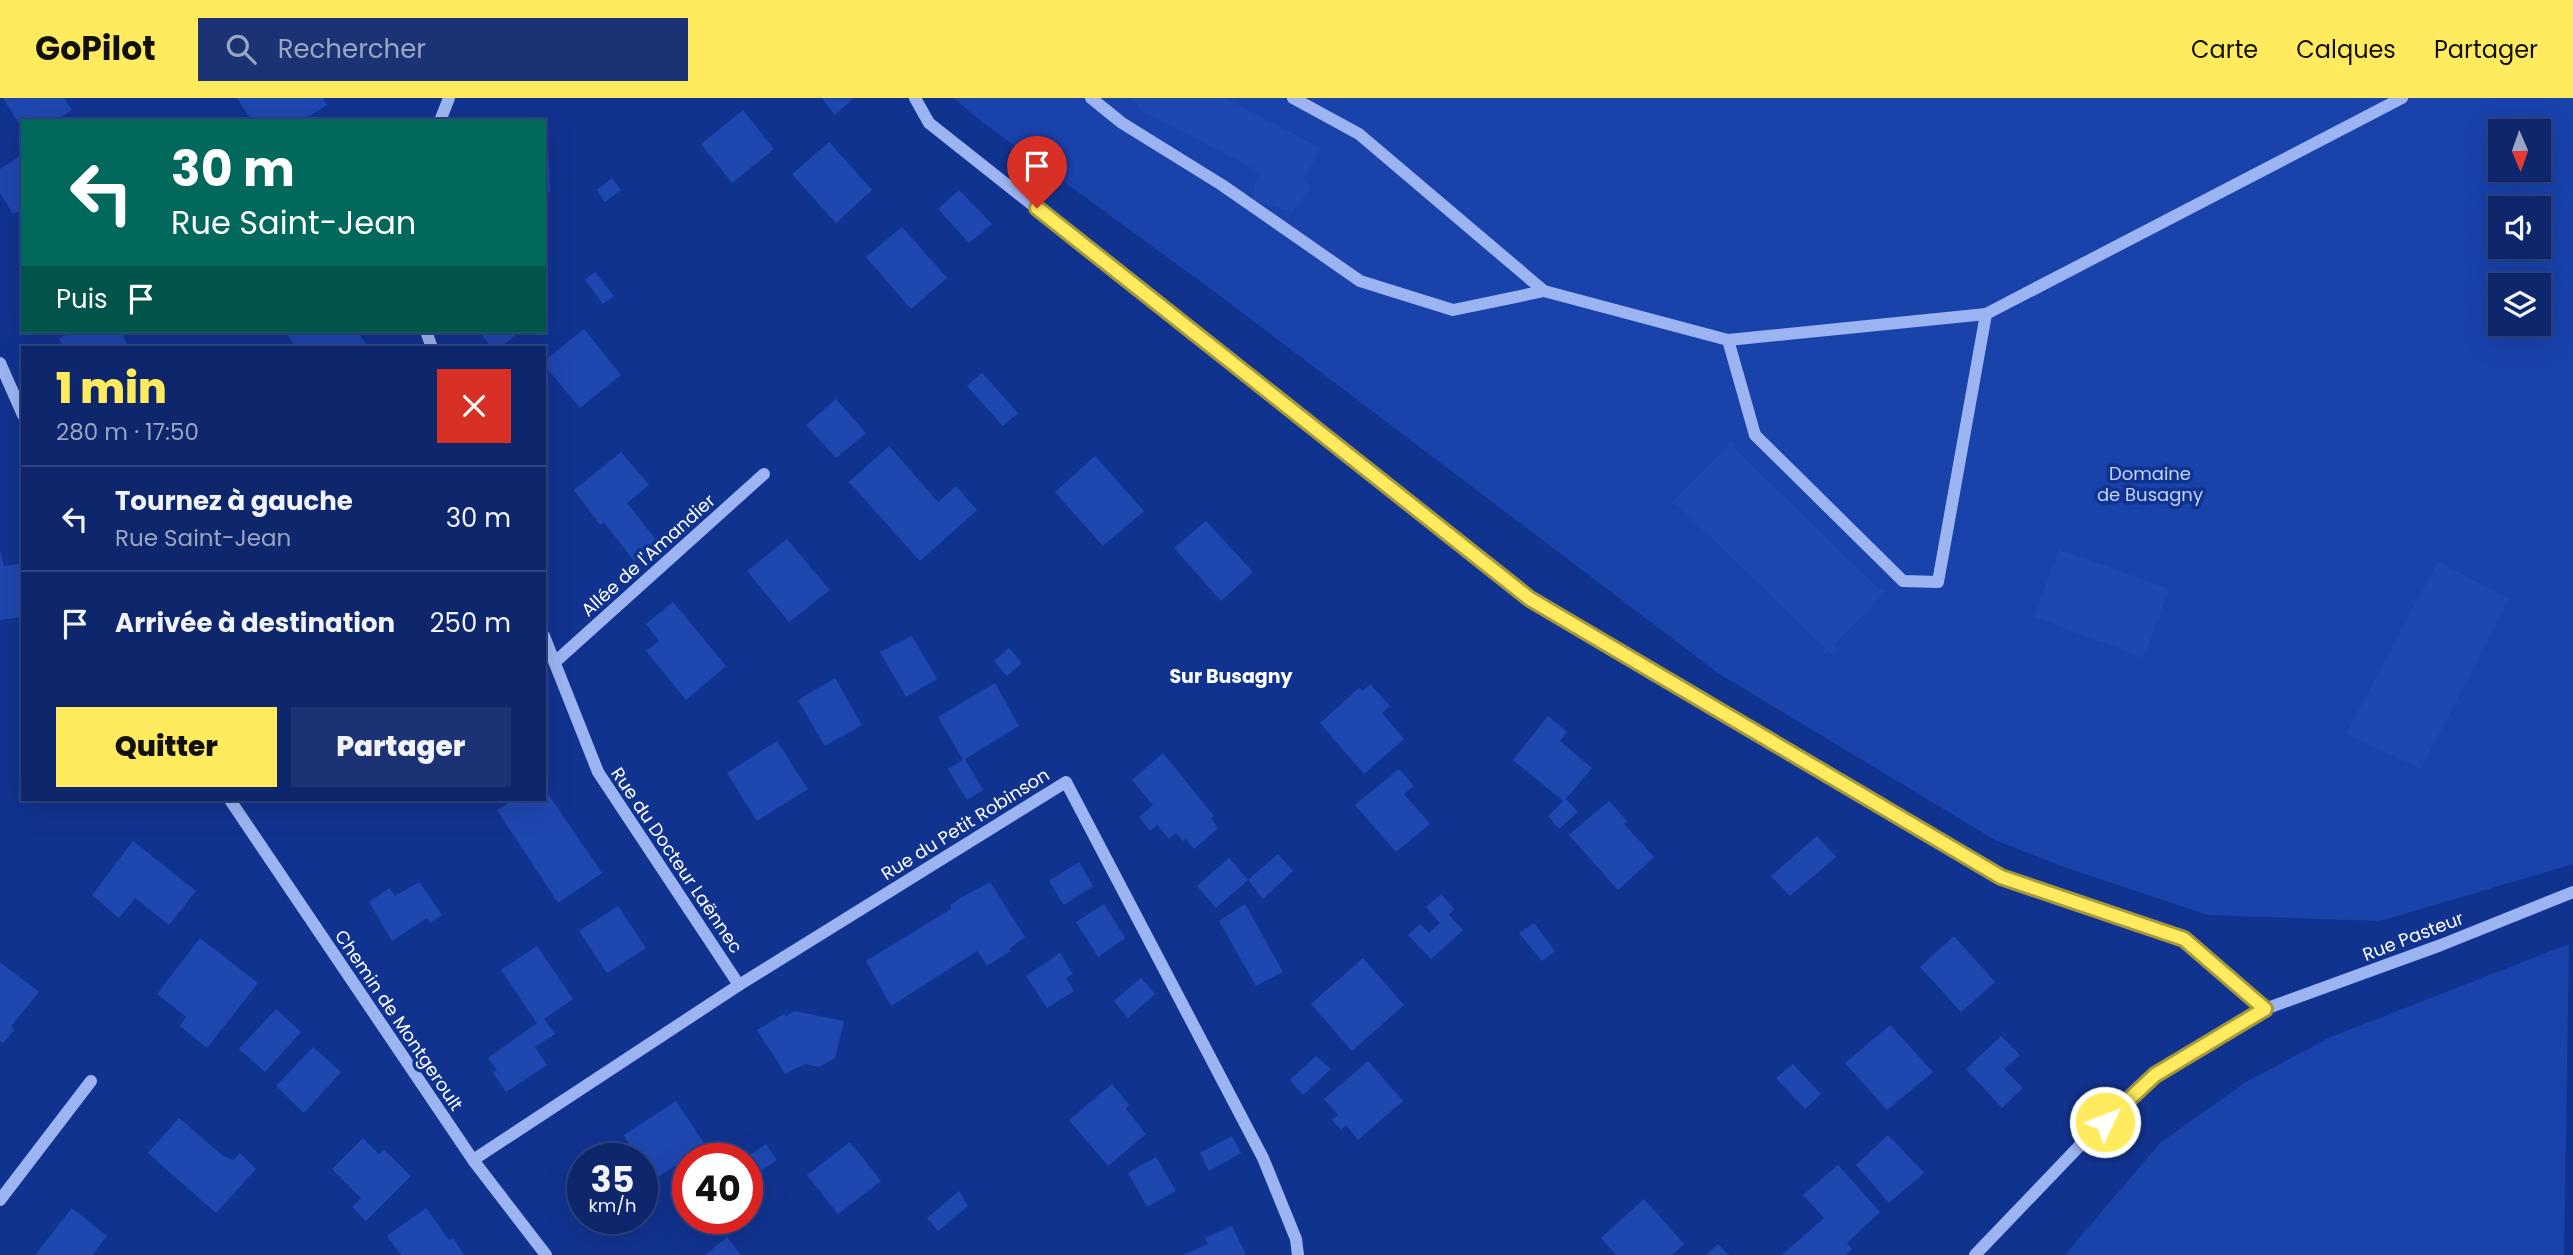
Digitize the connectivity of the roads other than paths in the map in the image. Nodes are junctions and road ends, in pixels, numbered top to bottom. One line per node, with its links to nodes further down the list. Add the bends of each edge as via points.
1 (449, 98): 6 (street)
2 (915, 98): 18 (street, via 929,123 1530,599 2001,877 2184,939)
3 (1091, 98): 7 (street, via 1360,281 1453,310)
4 (1293, 98): 7 (street, via 1359,134)
5 (2402, 98): 8 (street)
6 (441, 119)
7 (1544, 291): 9 (street)
8 (1986, 314): 9 (street); 9 (street, via 1938,582 1903,581 1755,435)
9 (1728, 341)
10 (0, 363): 11 (street)
11 (21, 410)
12 (764, 474): 14 (street, Allée de l'Amandier)
13 (546, 641): 14 (street, Rue du Docteur Laënnec)
14 (555, 662): 17 (street, Rue du Docteur Laënnec, via 598,772)
15 (231, 801): 20 (street, Chemin de Montgeroult)
16 (2573, 892): 18 (street, Rue Pasteur)
17 (739, 985): 20 (street, Rue du Petit Robinson); 23 (street, Rue du Petit Robinson, via 1066,782 1263,1157)
18 (2265, 1009): 24 (street, Rue Pasteur, via 2155,1075 2088,1137)
19 (91, 1081): 21 (street)
20 (473, 1160): 22 (street, Chemin de Montgeroult)
21 (0, 1200)
22 (546, 1255)
23 (1298, 1255)
24 (1975, 1255)

